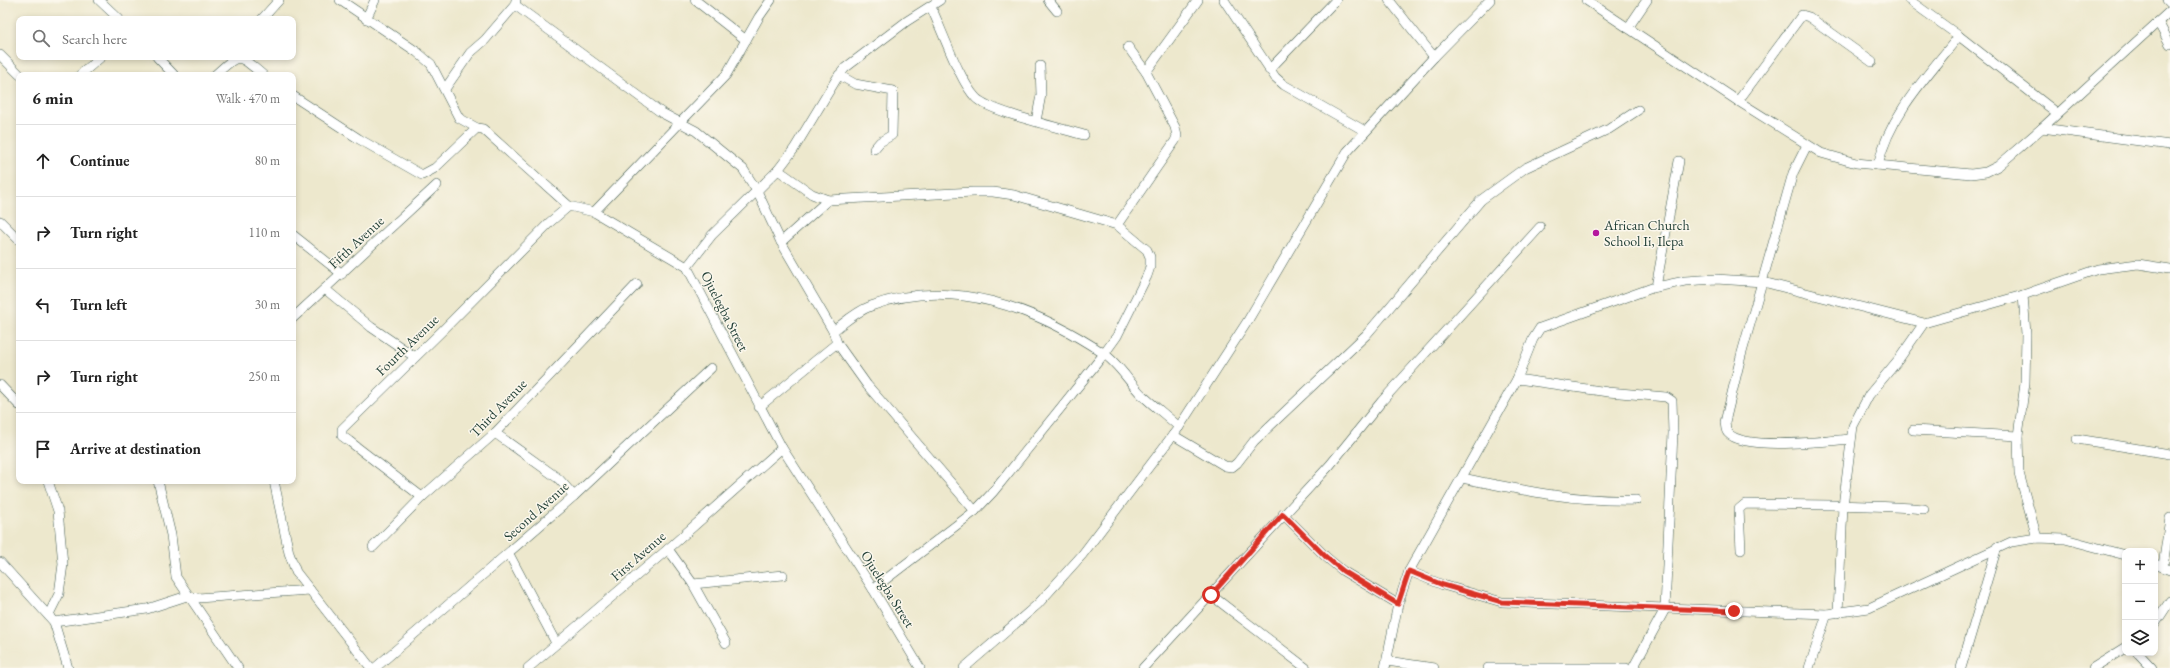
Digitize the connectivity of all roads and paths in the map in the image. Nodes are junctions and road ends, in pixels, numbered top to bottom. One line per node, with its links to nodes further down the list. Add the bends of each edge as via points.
1 (99, 0): 23 (street)
2 (279, 0): 24 (street)
3 (340, 0): 25 (street, Ojuelegba Street)
4 (375, 0): 25 (street)
5 (694, 0): 29 (street)
6 (771, 0): 29 (street)
7 (940, 0): 20 (street)
8 (1048, 0): 21 (street)
9 (1198, 0): 46 (street)
10 (1224, 0): 40 (street)
11 (1336, 0): 40 (street)
12 (1389, 0): 33 (street)
13 (1490, 0): 33 (street)
14 (1586, 0): 27 (street)
15 (1648, 0): 27 (street)
16 (1909, 0): 28 (street)
17 (2167, 0): 19 (street)
18 (515, 3): 48 (street, via 485,40 470,53); 54 (street, via 662,113)
19 (2170, 3)
20 (931, 7): 47 (street, via 907,21); 53 (street, via 967,86 977,99 1001,111)
21 (1057, 11)
22 (2170, 11): 26 (street)
23 (116, 16)
24 (265, 16)
25 (366, 19): 48 (street, Ojuelegba Street, via 431,64)
26 (2158, 22): 30 (street); 52 (street)
27 (1628, 28): 50 (street)
28 (1959, 36): 52 (street); 63 (street, via 1908,101 1881,151)
29 (746, 40): 54 (street, via 726,76)
30 (2170, 44)
31 (1128, 47): 46 (street)
32 (0, 55): 41 (street)
33 (1434, 57): 57 (street)
34 (98, 60): 42 (street)
35 (159, 60): 43 (street)
36 (232, 60): 44 (street)
37 (245, 60): 45 (street)
38 (1872, 62): 50 (street, via 1808,17 1802,16)
39 (1040, 66): 53 (street, via 1041,95)
40 (1269, 70): 57 (street, via 1284,85)
41 (17, 72)
42 (84, 72)
43 (171, 72)
44 (218, 72)
45 (259, 72)
46 (1146, 72): 71 (street, via 1175,126 1177,136)
47 (839, 75): 61 (street, via 855,84 893,91 892,135); 64 (street, via 794,149)
48 (445, 89): 55 (street, Ojuelegba Street, via 459,118)
49 (296, 98): 55 (street, via 359,139 422,174 435,168)
50 (1738, 101): 59 (street)
51 (1638, 110): 96 (street, via 1609,129 1525,168 1481,200 1366,335 1254,441 1232,467 1225,466)
52 (2056, 113): 56 (street)
53 (1036, 121): 58 (street)
54 (680, 123): 66 (street, via 696,131 743,169); 69 (street)
55 (476, 128): 68 (street, Ojuelegba Street, via 483,129)
56 (2042, 128): 60 (street); 63 (street, via 1998,166 1986,172 1952,173)
57 (1365, 132): 96 (street, via 1347,152 1247,322)
58 (1084, 135)
59 (1807, 144): 63 (street, via 1820,153 1856,163); 79 (street, via 1793,173)
60 (2170, 145)
61 (874, 149)
62 (1679, 162): 81 (street)
63 (1878, 165)
64 (778, 170): 66 (street); 67 (street, via 812,194)
65 (437, 185): 78 (street, Fifth Avenue)
66 (757, 191): 75 (street); 76 (street, via 712,235)
67 (828, 200): 71 (street, via 993,192 1014,195); 75 (street)
68 (569, 206): 69 (street, Ojuelegba Street); 89 (street, Fourth Avenue)
69 (594, 212): 76 (street, Ojuelegba Street)
70 (0, 221): 73 (street)
71 (1117, 225): 88 (street, via 1147,250 1150,267 1117,336)
72 (1540, 227): 113 (street)
73 (16, 237)
74 (296, 237): 78 (street)
75 (781, 242): 86 (street)
76 (687, 267): 94 (street, Ojuelegba Street)
77 (2170, 269): 83 (street, via 2138,264 2118,265 2098,269)
78 (342, 274): 82 (street, Fifth Avenue)
79 (1763, 282): 81 (street, via 1716,279 1685,281); 85 (street); 99 (street, via 1726,411 1727,432 1732,436 1754,442 1789,444)
80 (637, 284): 97 (street, Third Avenue)
81 (1656, 287): 91 (street, via 1540,328)
82 (325, 289): 84 (street, Fifth Avenue); 89 (street, via 371,327)
83 (2023, 295): 85 (street); 98 (street, via 2026,334 2025,383)
84 (296, 315)
85 (1924, 323): 99 (street, via 1869,395 1853,426)
86 (833, 331): 87 (street); 88 (street, via 870,306 894,299 962,295 992,300 1034,314)
87 (837, 343): 94 (street); 112 (street, via 867,385)
88 (1104, 354): 96 (street); 112 (street)
89 (415, 357): 108 (street, Fourth Avenue, via 342,429 342,436)
90 (710, 368): 107 (street, Second Avenue)
91 (1517, 379): 103 (street); 133 (street, via 1666,397 1672,401 1673,433)
92 (0, 385): 93 (street)
93 (16, 402)
94 (758, 407): 101 (street, Ojuelegba Street)
95 (1913, 430): 98 (street)
96 (1176, 431): 149 (street, via 1082,555 1048,594)
97 (495, 433): 107 (street, via 559,479); 108 (street, Third Avenue)
98 (2018, 436): 115 (street, via 2019,473)
99 (1851, 439): 110 (street)
100 (2077, 439): 102 (street)
101 (782, 448): 118 (street, First Avenue); 127 (street, Ojuelegba Street)
102 (2170, 454)
103 (1462, 478): 109 (street, via 1564,497); 124 (street)
104 (49, 484): 136 (street, via 58,511 63,564 59,594)
105 (159, 484): 130 (street, via 171,535 176,577)
106 (275, 484): 128 (street, via 289,553 296,572)
107 (574, 496): 120 (street, Second Avenue)
108 (422, 497): 116 (street, Third Avenue)
109 (1636, 500)
110 (1843, 506): 111 (street, via 1863,504); 119 (street, via 1745,504 1740,509); 134 (street)
111 (1924, 509)
112 (975, 511): 127 (street)
113 (1283, 514): 129 (street); 132 (street, via 1343,571)
114 (2170, 518): 123 (street)
115 (2037, 538): 117 (street); 121 (street, via 2065,540)
116 (373, 547)
117 (1997, 547): 134 (street, via 1869,608); 157 (street)
118 (668, 549): 126 (street); 138 (street, First Avenue)
119 (1741, 550)
120 (509, 554): 138 (street); 146 (street, Second Avenue)
121 (2122, 554)
122 (0, 562): 136 (street)
123 (2163, 566)
124 (1409, 571): 132 (street); 133 (street, via 1443,585 1502,602)
125 (783, 575): 126 (street)
126 (693, 584): 139 (street)
127 (873, 589): 148 (street, Ojuelegba Street)
128 (310, 590): 130 (street, via 198,598); 145 (street)
129 (1211, 595): 150 (street); 151 (street)
130 (187, 596): 136 (street, via 147,609); 144 (street)
131 (2170, 601): 137 (street)
132 (1398, 604): 142 (street)
133 (1665, 608): 135 (street); 155 (street)
134 (1838, 613): 135 (street)
135 (1827, 614): 156 (street)
136 (51, 618): 143 (street)
137 (2158, 620)
138 (556, 643): 147 (street, First Avenue)
139 (726, 644)
140 (2122, 650): 158 (street)
141 (2141, 656): 159 (street)
142 (1386, 665): 152 (street)
143 (68, 668)
144 (238, 668)
145 (371, 668)
146 (375, 668)
147 (528, 668)
148 (920, 668)
149 (964, 668)
150 (1143, 668)
151 (1306, 668)
152 (1434, 668)
153 (1488, 668): 154 (street)
154 (1626, 668)
155 (1633, 668)
156 (1809, 668)
157 (1961, 668)
158 (2093, 668)
159 (2152, 668)

